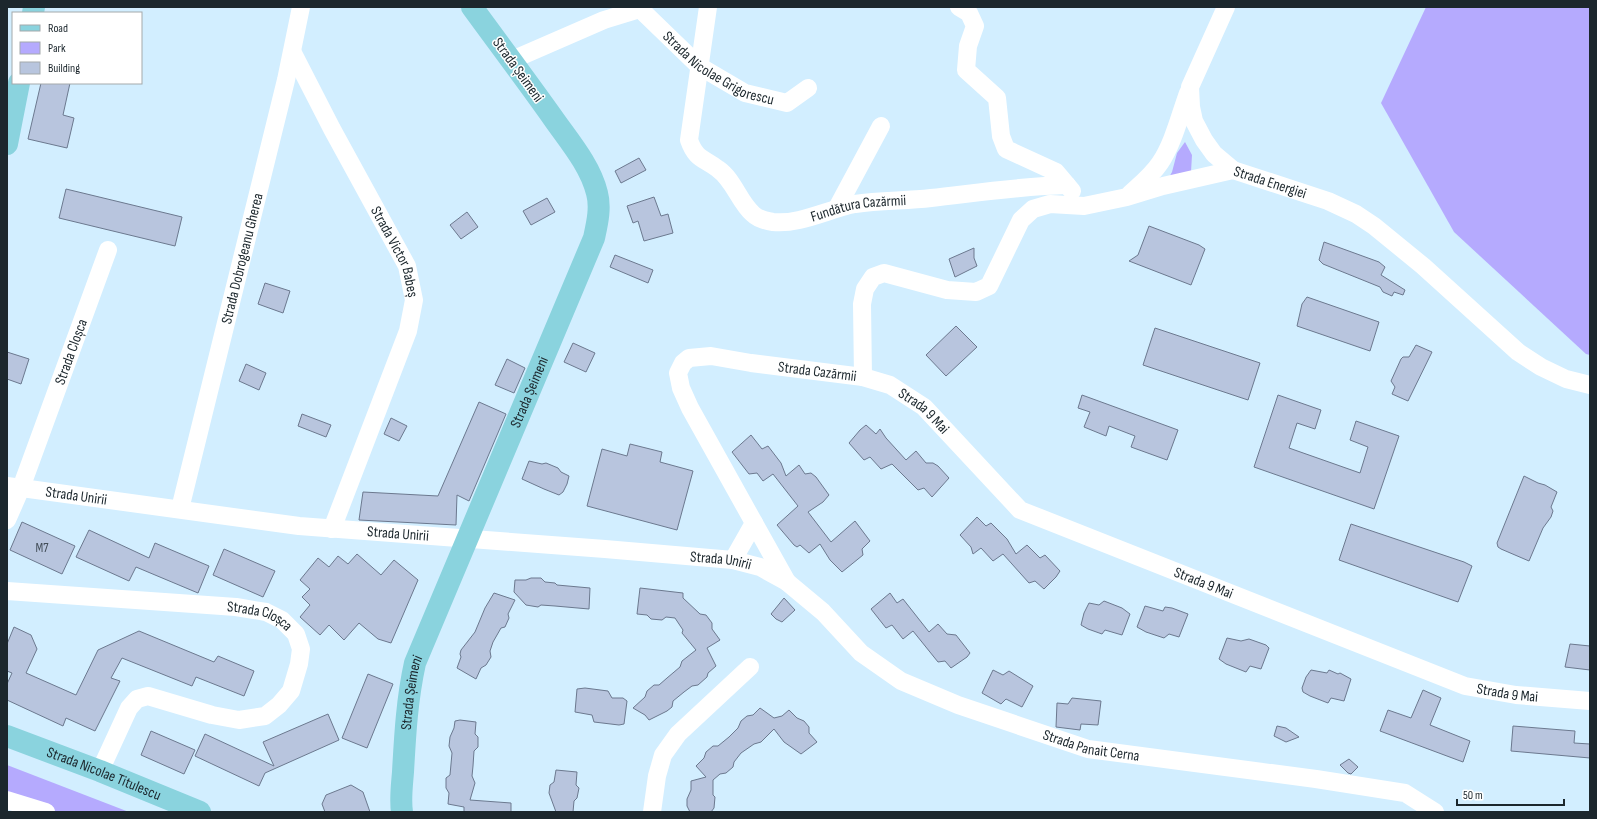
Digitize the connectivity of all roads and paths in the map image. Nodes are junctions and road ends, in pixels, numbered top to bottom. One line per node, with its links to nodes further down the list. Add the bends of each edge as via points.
1 (301, 7): 7 (street, Strada Dobrogeanu Gherea)
2 (472, 7): 8 (main road, Strada Șeimeni)
3 (708, 7): 9 (street)
4 (959, 7): 16 (street, via 969,13 975,26 968,46 966,70 997,98 1006,149 1056,172)
5 (1226, 7): 11 (street)
6 (639, 8): 8 (street, via 604,20); 9 (street, Strada Nicolae Grigorescu)
7 (293, 53): 24 (street, Strada Dobrogeanu Gherea); 27 (street, Strada Victor Babeș, via 407,266 414,300 408,331)
8 (512, 60): 28 (main road, Strada Șeimeni, via 592,175 598,195 598,217 594,238)
9 (699, 66): 12 (street, Strada Nicolae Grigorescu, via 746,93 787,103); 19 (street, Fundătura Cazărmii, via 689,140 692,149 701,160 719,169 745,206 763,220 790,223)
10 (19, 84): 14 (main road)
11 (1190, 87): 15 (street, via 1191,108 1197,127 1214,154); 17 (street, via 1161,162)
12 (808, 88)
13 (881, 126): 19 (street)
14 (7, 144)
15 (1233, 170): 17 (street, Strada Energiei); 22 (street, Strada Energiei, via 1322,198 1356,214 1423,266 1518,352 1566,379)
16 (1067, 185): 18 (street); 19 (street, Fundătura Cazărmii, via 884,200)
17 (1127, 197): 18 (street, Strada Energiei)
18 (1084, 206): 21 (street, Strada Cazărmii, via 1050,204 1033,209 1021,220 989,286 976,292 947,290 884,273 873,277 865,289 862,304)
19 (837, 208)
20 (108, 250): 23 (street, Strada Cloșca)
21 (863, 377): 26 (street, Strada Cazărmii, via 711,356 689,358 683,363 678,373 681,388); 33 (street, Strada 9 Mai, via 890,385 924,407 1020,510 1466,686 1516,695)
22 (1590, 385)
23 (14, 487): 24 (street, Strada Unirii); 25 (street, Strada Cloșca)
24 (180, 509): 27 (street, Strada Unirii)
25 (7, 520)
26 (754, 523): 29 (street); 30 (street, Strada Cazărmii)
27 (332, 529): 28 (street, Strada Unirii)
28 (468, 539): 29 (street, Strada Unirii); 37 (main road, Strada Șeimeni, via 415,663 407,711)
29 (733, 560): 30 (street, Strada Unirii, via 760,567)
30 (787, 582): 41 (street, Strada Panait Cerna, via 823,612 861,653 900,681 958,705 1088,749 1405,793)
31 (7, 591): 35 (street, Strada Cloșca, via 236,607 266,612 282,620 296,634 301,649 291,691 279,706 265,716 239,720 212,715 148,696 137,699 129,708)
32 (750, 666): 40 (street, via 678,734 663,755)
33 (1590, 701)
34 (7, 736): 35 (main road, Strada Nicolae Titulescu)
35 (100, 771): 39 (main road, Strada Nicolae Titulescu)
36 (7, 800): 38 (street)
37 (401, 810)
38 (46, 812)
39 (200, 812)
40 (652, 812)
41 (1435, 812)

